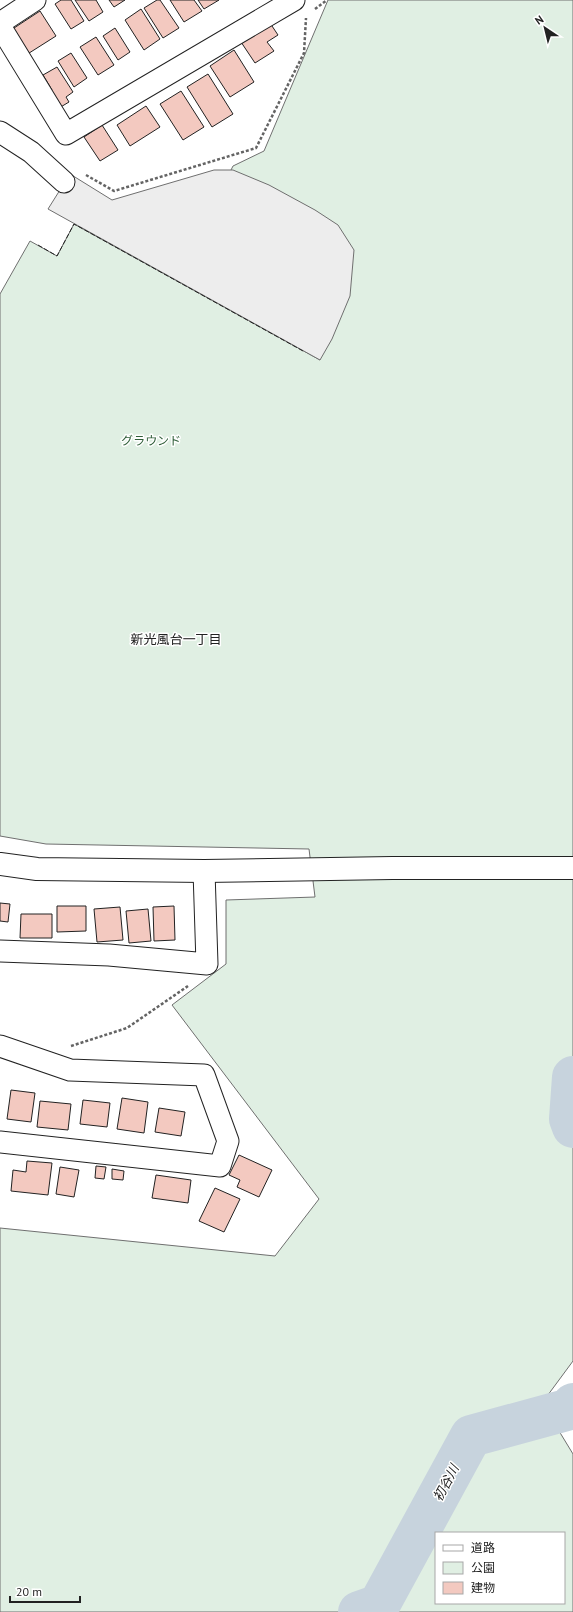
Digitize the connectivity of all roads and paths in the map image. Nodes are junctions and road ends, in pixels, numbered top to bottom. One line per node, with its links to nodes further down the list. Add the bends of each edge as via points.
1 (35, 0): 5 (street)
2 (327, 0): 4 (path)
3 (300, 8): 6 (street, via 66,134); 8 (path, via 304,53 256,148 114,191)
4 (311, 12)
5 (0, 23)
6 (0, 26)
7 (0, 132): 9 (street, via 31,152)
8 (83, 173)
9 (64, 182)
10 (0, 864): 12 (street, via 37,869)
11 (573, 868): 12 (street)
12 (204, 871): 14 (street)
13 (0, 951): 14 (street)
14 (207, 964): 16 (path, via 204,975 128,1028)
15 (0, 1046): 17 (street, via 70,1070 204,1075 228,1141 220,1166)
16 (70, 1047)
17 (0, 1142)

